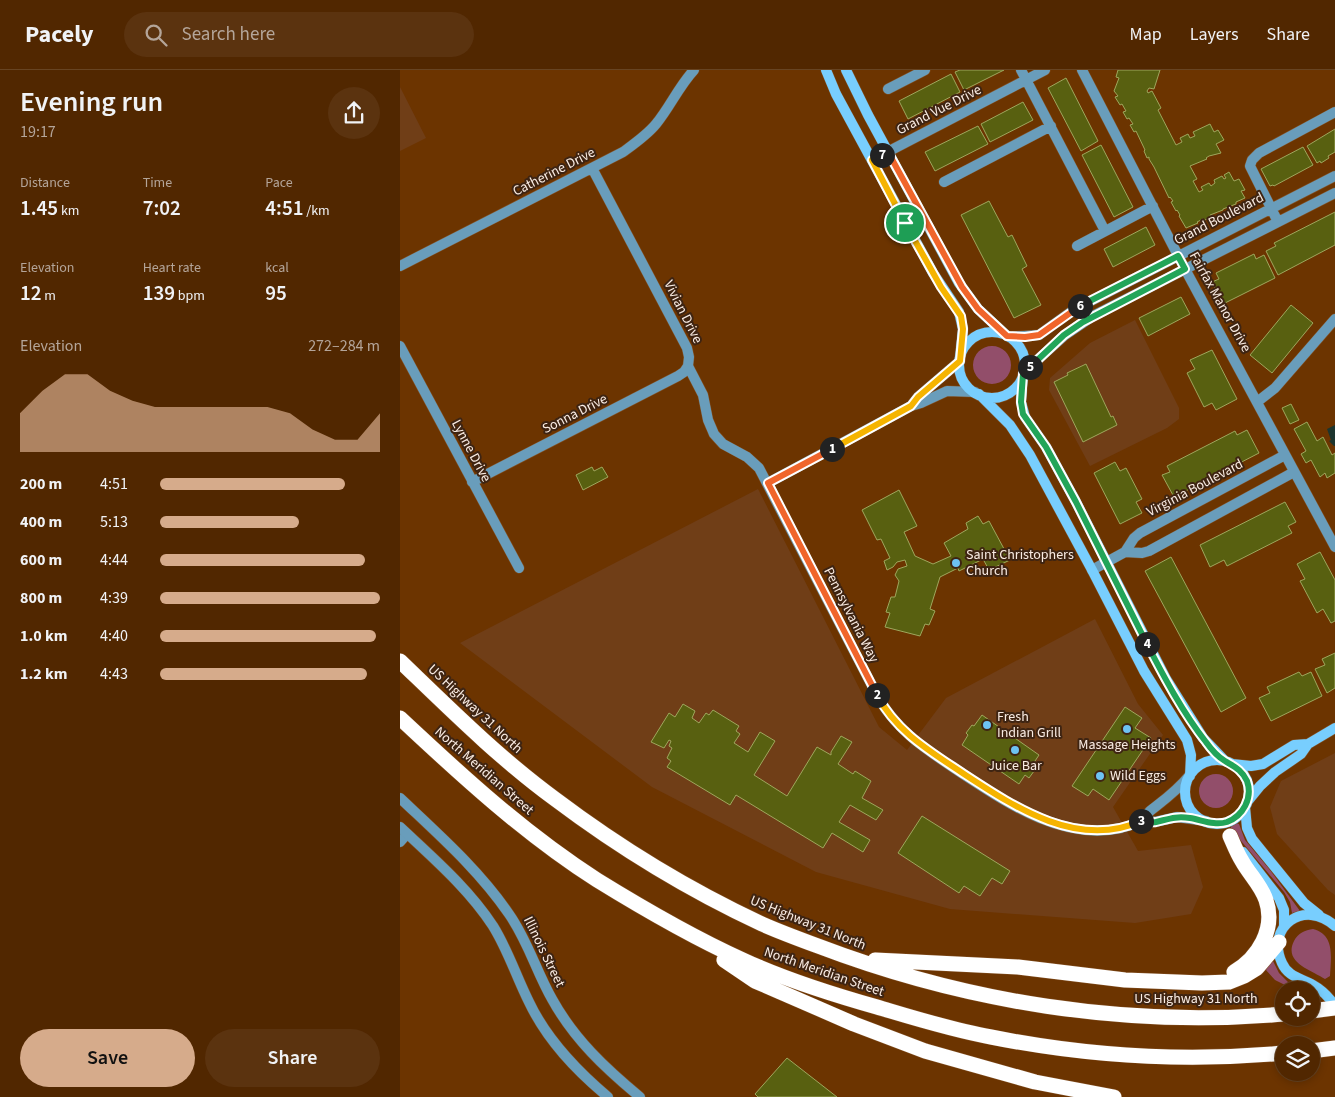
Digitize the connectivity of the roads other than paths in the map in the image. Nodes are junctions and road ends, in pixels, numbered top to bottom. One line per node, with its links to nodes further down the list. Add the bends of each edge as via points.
1 (694, 70): 13 (street, Catherine Drive, via 647,134 623,152)
2 (826, 70): 12 (main road)
3 (846, 70): 11 (main road)
4 (925, 70): 8 (street)
5 (1044, 70): 7 (street, Grand Vue Drive)
6 (1082, 70): 17 (street, Fairfax Manor Drive)
7 (1024, 75): 10 (street); 11 (street, Grand Vue Drive)
8 (888, 89)
9 (1335, 112): 18 (street, via 1259,153 1252,160 1250,166)
10 (1051, 126): 15 (street); 20 (street)
11 (888, 152): 12 (street, Grand Vue Drive); 26 (main road, via 962,287 978,309)
12 (872, 160): 28 (main road, via 933,273 961,316)
13 (592, 168): 23 (street, Catherine Drive); 29 (street, Vivian Drive, via 687,348)
14 (1335, 176): 18 (street, Grand Boulevard)
15 (944, 182)
16 (1335, 193): 19 (street)
17 (1153, 206): 20 (street); 22 (street, Fairfax Manor Drive)
18 (1272, 208): 19 (street); 22 (street, Grand Boulevard)
19 (1278, 222): 24 (street)
20 (1105, 231): 21 (street)
21 (1077, 246)
22 (1178, 256): 24 (street, Fairfax Manor Drive); 26 (street, Grand Boulevard, via 1075,309 1043,333)
23 (400, 266)
24 (1185, 269): 30 (street, via 1083,322 1064,335); 32 (street, Fairfax Manor Drive)
25 (1335, 320): 32 (street, via 1275,388)
26 (1008, 336): 28 (main road, via 993,332 981,334 970,340); 30 (main road, via 1023,354)
27 (400, 346): 36 (street, Lynne Drive)
28 (960, 359): 31 (main road, via 962,377); 33 (street)
29 (688, 366): 36 (street, Sonna Drive, via 678,376); 37 (street, Vivian Drive, via 703,395 714,434 723,444 747,457)
30 (1024, 373): 31 (main road, via 1016,386 1004,395 994,397); 40 (main road, via 1023,414 1051,456)
31 (977, 393): 33 (street, via 947,391); 42 (main road, via 1004,418 1022,442)
32 (1257, 402): 34 (street, Fairfax Manor Drive)
33 (911, 406): 37 (street)
34 (1285, 455): 35 (street, Fairfax Manor Drive); 39 (street, Virginia Boulevard, via 1140,533)
35 (1294, 472): 38 (street, Fairfax Manor Drive); 39 (street, Virginia Boulevard, via 1150,551)
36 (472, 482): 41 (street, Lynne Drive)
37 (768, 483): 51 (street, Pennsylvania Way, via 879,699 905,732 1006,802 1038,817 1070,827 1099,830 1122,828)
38 (1335, 547)
39 (1125, 552): 40 (street, Virginia Boulevard)
40 (1107, 562): 42 (street, Virginia Boulevard); 47 (main road, via 1176,695 1203,738)
41 (519, 568)
42 (1092, 570): 48 (main road, via 1144,671 1187,740 1191,755)
43 (400, 661): 61 (highway, US Highway 31 North, via 482,740 524,775 658,870 765,925)
44 (400, 718): 57 (highway, North Meridian Street, via 528,831 596,879)
45 (1335, 728): 46 (main road)
46 (1308, 744): 47 (main road, via 1294,745 1264,764); 50 (main road, via 1301,754 1268,778)
47 (1228, 763): 48 (main road, via 1216,760 1203,764); 50 (main road, via 1241,772 1247,783)
48 (1190, 776): 51 (street, Pennsylvania Way); 52 (main road, via 1186,789 1188,803 1195,814)
49 (400, 798): 70 (street, Illinois Street, via 492,890 519,930 546,989 570,1028 599,1062)
50 (1246, 805): 52 (main road, via 1238,816 1228,822); 56 (main road, via 1247,828 1252,839 1304,903)
51 (1142, 820): 52 (street, Pennsylvania Way, via 1155,822 1177,817)
52 (1209, 822): 54 (main road)
53 (404, 830): 55 (street); 69 (street, via 478,906 506,949 529,1003 545,1030 579,1072)
54 (1230, 836): 59 (main road, via 1279,898 1284,910); 62 (highway, via 1242,862 1264,895 1268,922 1256,953 1242,967)
55 (400, 842)
56 (1320, 916): 58 (main road); 59 (main road, via 1298,916)
57 (658, 917): 68 (highway, North Meridian Street, via 742,960 795,982 991,1038 1134,1055); 71 (highway, via 756,980 854,1024 975,1066)
58 (1335, 926)
59 (1284, 927): 60 (main road)
60 (1279, 942): 62 (highway, via 1251,972 1234,980); 63 (main road, via 1281,960 1287,972 1320,990)
61 (853, 959): 62 (highway, via 1018,967 1125,980); 65 (highway, US Highway 31 North, via 922,980 1048,1007 1178,1017)
62 (1218, 982)
63 (1335, 1007): 64 (highway)
64 (1320, 1010)
65 (1275, 1015)
66 (1335, 1048): 67 (highway)
67 (1320, 1050)
68 (1275, 1054)
69 (608, 1097)
70 (640, 1097)
71 (1114, 1097)

